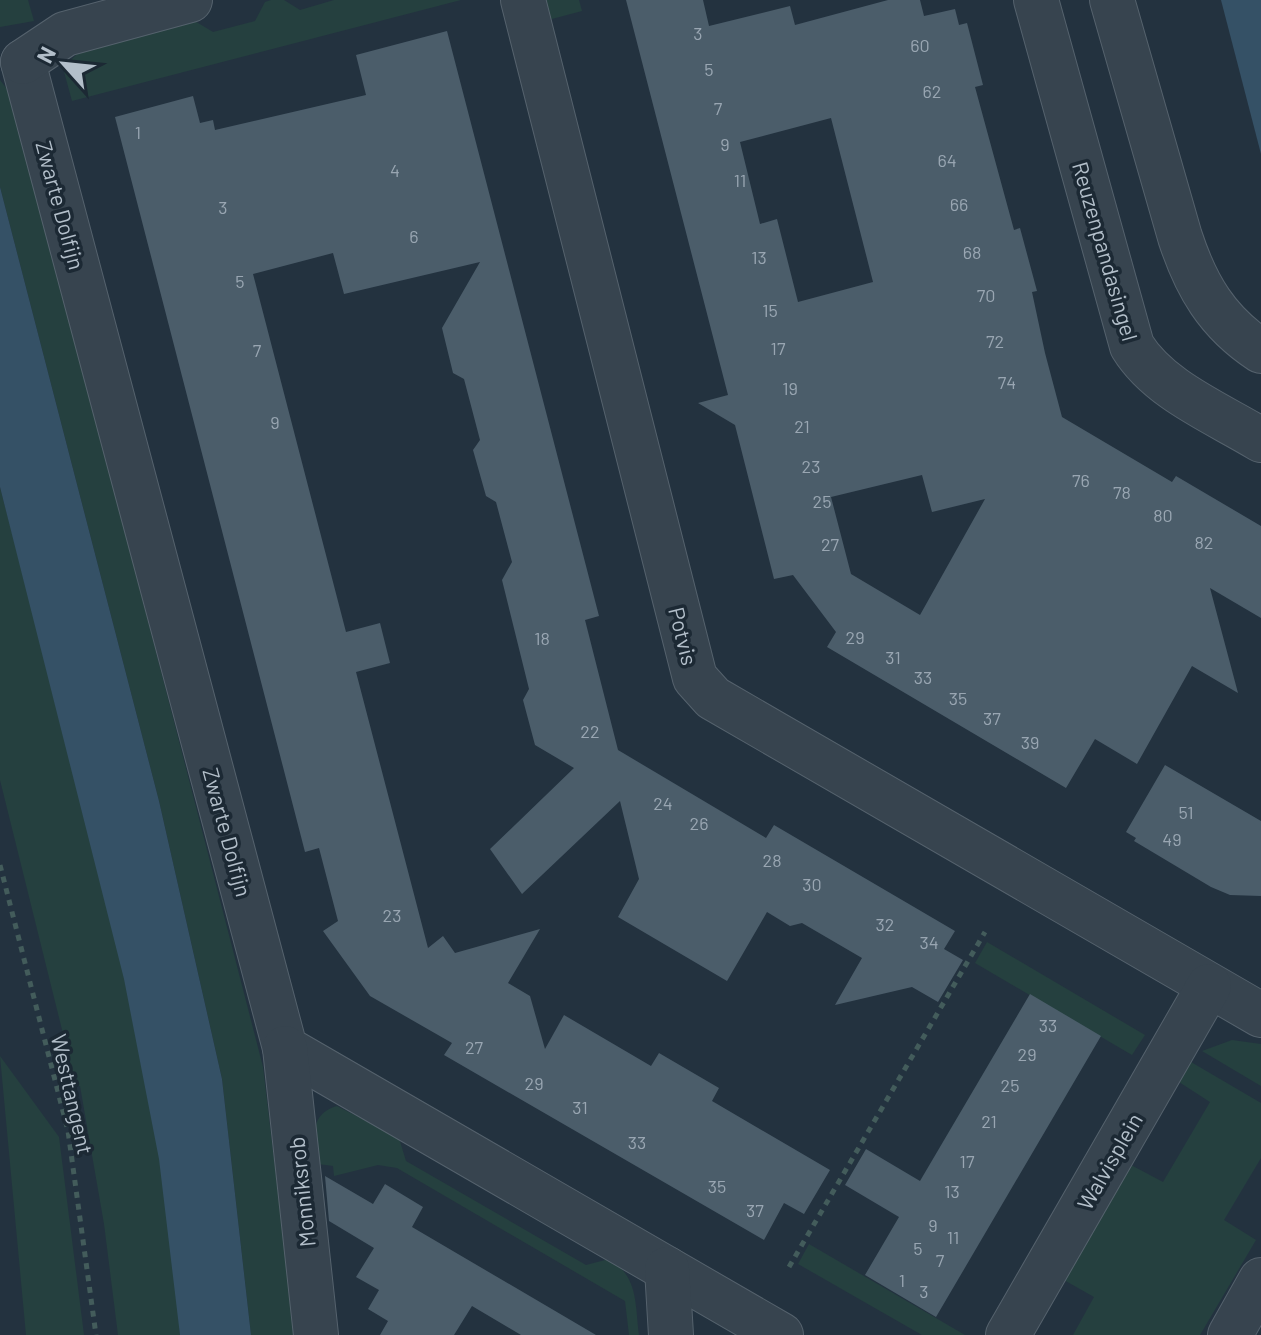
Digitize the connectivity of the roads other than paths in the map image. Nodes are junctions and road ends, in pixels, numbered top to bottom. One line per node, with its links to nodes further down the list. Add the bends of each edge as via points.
1 (190, 0): 5 (street, via 65,34)
2 (523, 0): 8 (street, Potvis, via 695,678 713,698)
3 (1036, 0): 7 (street, Reuzenpandasingel, via 1132,346 1165,382)
4 (1112, 0): 6 (street, via 1194,275 1218,316)
5 (12, 55): 10 (street, Zwarte Dolfijn)
6 (1261, 351)
7 (1261, 440)
8 (1209, 986): 9 (street, Potvis); 16 (street, Walvisplein)
9 (1261, 1015)
10 (285, 1048): 11 (street); 13 (street, Monniksrob)
11 (667, 1269): 14 (street); 15 (street)
12 (1261, 1280): 17 (street)
13 (316, 1335)
14 (671, 1335)
15 (781, 1335)
16 (1008, 1335)
17 (1230, 1335)

